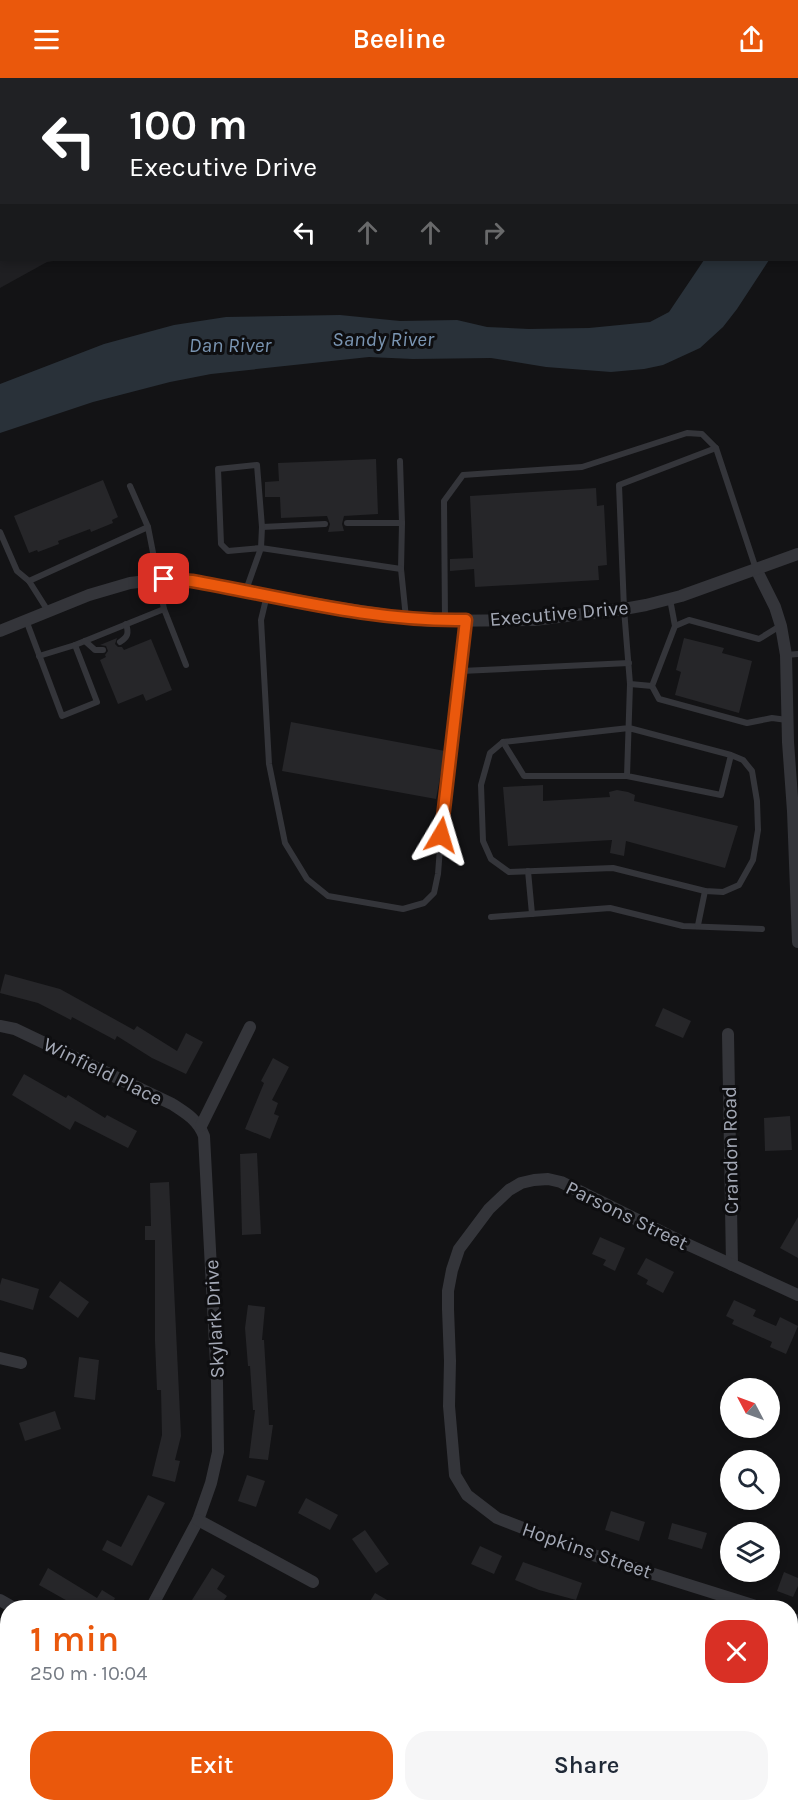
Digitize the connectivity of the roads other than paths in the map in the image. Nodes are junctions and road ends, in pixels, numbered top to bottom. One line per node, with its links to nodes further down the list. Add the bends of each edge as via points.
1 (716, 448): 13 (lane); 20 (lane, via 619,485); 25 (lane, via 702,434 687,433 582,467 464,475 444,501)
2 (400, 461): 5 (lane)
3 (130, 486): 7 (lane)
4 (347, 523): 5 (lane)
5 (402, 523): 12 (lane)
6 (325, 524): 8 (lane)
7 (148, 527): 14 (lane); 15 (lane)
8 (262, 528): 10 (lane); 10 (lane, via 257,465 218,469 221,544 228,551)
9 (0, 532): 15 (lane, via 16,571)
10 (261, 548): 12 (lane); 16 (lane)
11 (798, 554): 13 (street, Executive Drive)
12 (401, 569): 22 (lane)
13 (756, 569): 18 (street, Executive Drive); 28 (street)
14 (159, 580): 16 (street, Executive Drive, via 192,581); 19 (lane); 21 (street, Executive Drive, via 130,583)
15 (29, 581): 21 (lane)
16 (246, 591): 17 (street, Executive Drive)
17 (267, 595): 22 (street, Executive Drive); 38 (lane, via 261,620 269,764 285,843 307,879 327,896 403,909 424,903 434,893)
18 (670, 599): 20 (street, Executive Drive); 27 (lane)
19 (164, 609): 26 (lane); 37 (lane)
20 (624, 609): 24 (street, Executive Drive, via 534,620); 36 (lane)
21 (48, 612): 23 (street, Executive Drive)
22 (406, 618): 25 (street, Executive Drive)
23 (26, 620): 29 (street, Executive Drive); 35 (lane)
24 (466, 620): 25 (street, Executive Drive); 38 (lane)
25 (445, 621)
26 (126, 624): 30 (lane); 31 (lane, via 128,633)
27 (675, 626): 28 (lane, via 688,620 759,639); 40 (lane)
28 (781, 626): 34 (street)
29 (0, 631)
30 (85, 641): 32 (lane); 33 (lane, via 95,650)
31 (120, 642)
32 (75, 645): 35 (lane); 35 (lane, via 97,702 62,716)
33 (103, 650)
34 (792, 654): 41 (street)
35 (39, 656)
36 (629, 663): 38 (lane); 39 (lane)
37 (186, 665)
38 (461, 672)
39 (630, 684): 40 (lane); 42 (lane)
40 (652, 686): 41 (lane, via 658,699 747,723 772,718)
41 (787, 720): 46 (street)
42 (629, 728): 43 (lane); 44 (lane); 45 (lane)
43 (503, 742): 45 (lane, via 524,776); 47 (lane, via 490,753 481,785 483,840 491,860 509,872)
44 (731, 754): 45 (lane, via 721,795); 48 (lane, via 752,771 758,830 753,860 739,885 723,892)
45 (627, 776)
46 (796, 839): 50 (street)
47 (528, 871): 48 (lane, via 613,868); 49 (lane)
48 (705, 891): 52 (lane)
49 (532, 914): 51 (lane); 52 (lane, via 610,908 683,926)
50 (797, 914): 54 (street)
51 (491, 917)
52 (698, 925): 53 (lane)
53 (762, 929)
54 (798, 942)
55 (0, 1026): 58 (street, Winfield Place, via 15,1029 157,1096)
56 (250, 1028): 58 (street)
57 (728, 1034): 59 (street, Crandon Road)
58 (201, 1126): 64 (street, Skylark Drive, via 207,1171 219,1429 212,1483)
59 (732, 1265): 60 (street, Parsons Street); 63 (street, Parsons Street, via 561,1182 534,1180 509,1190 471,1230 452,1270 448,1309)
60 (798, 1295)
61 (0, 1358): 62 (street)
62 (21, 1363)
63 (453, 1447): 67 (street, Hopkins Street, via 455,1476 461,1487 497,1518 593,1555)
64 (198, 1520): 65 (street); 66 (street, Skylark Drive)
65 (313, 1582)
66 (155, 1600)
67 (736, 1600)

